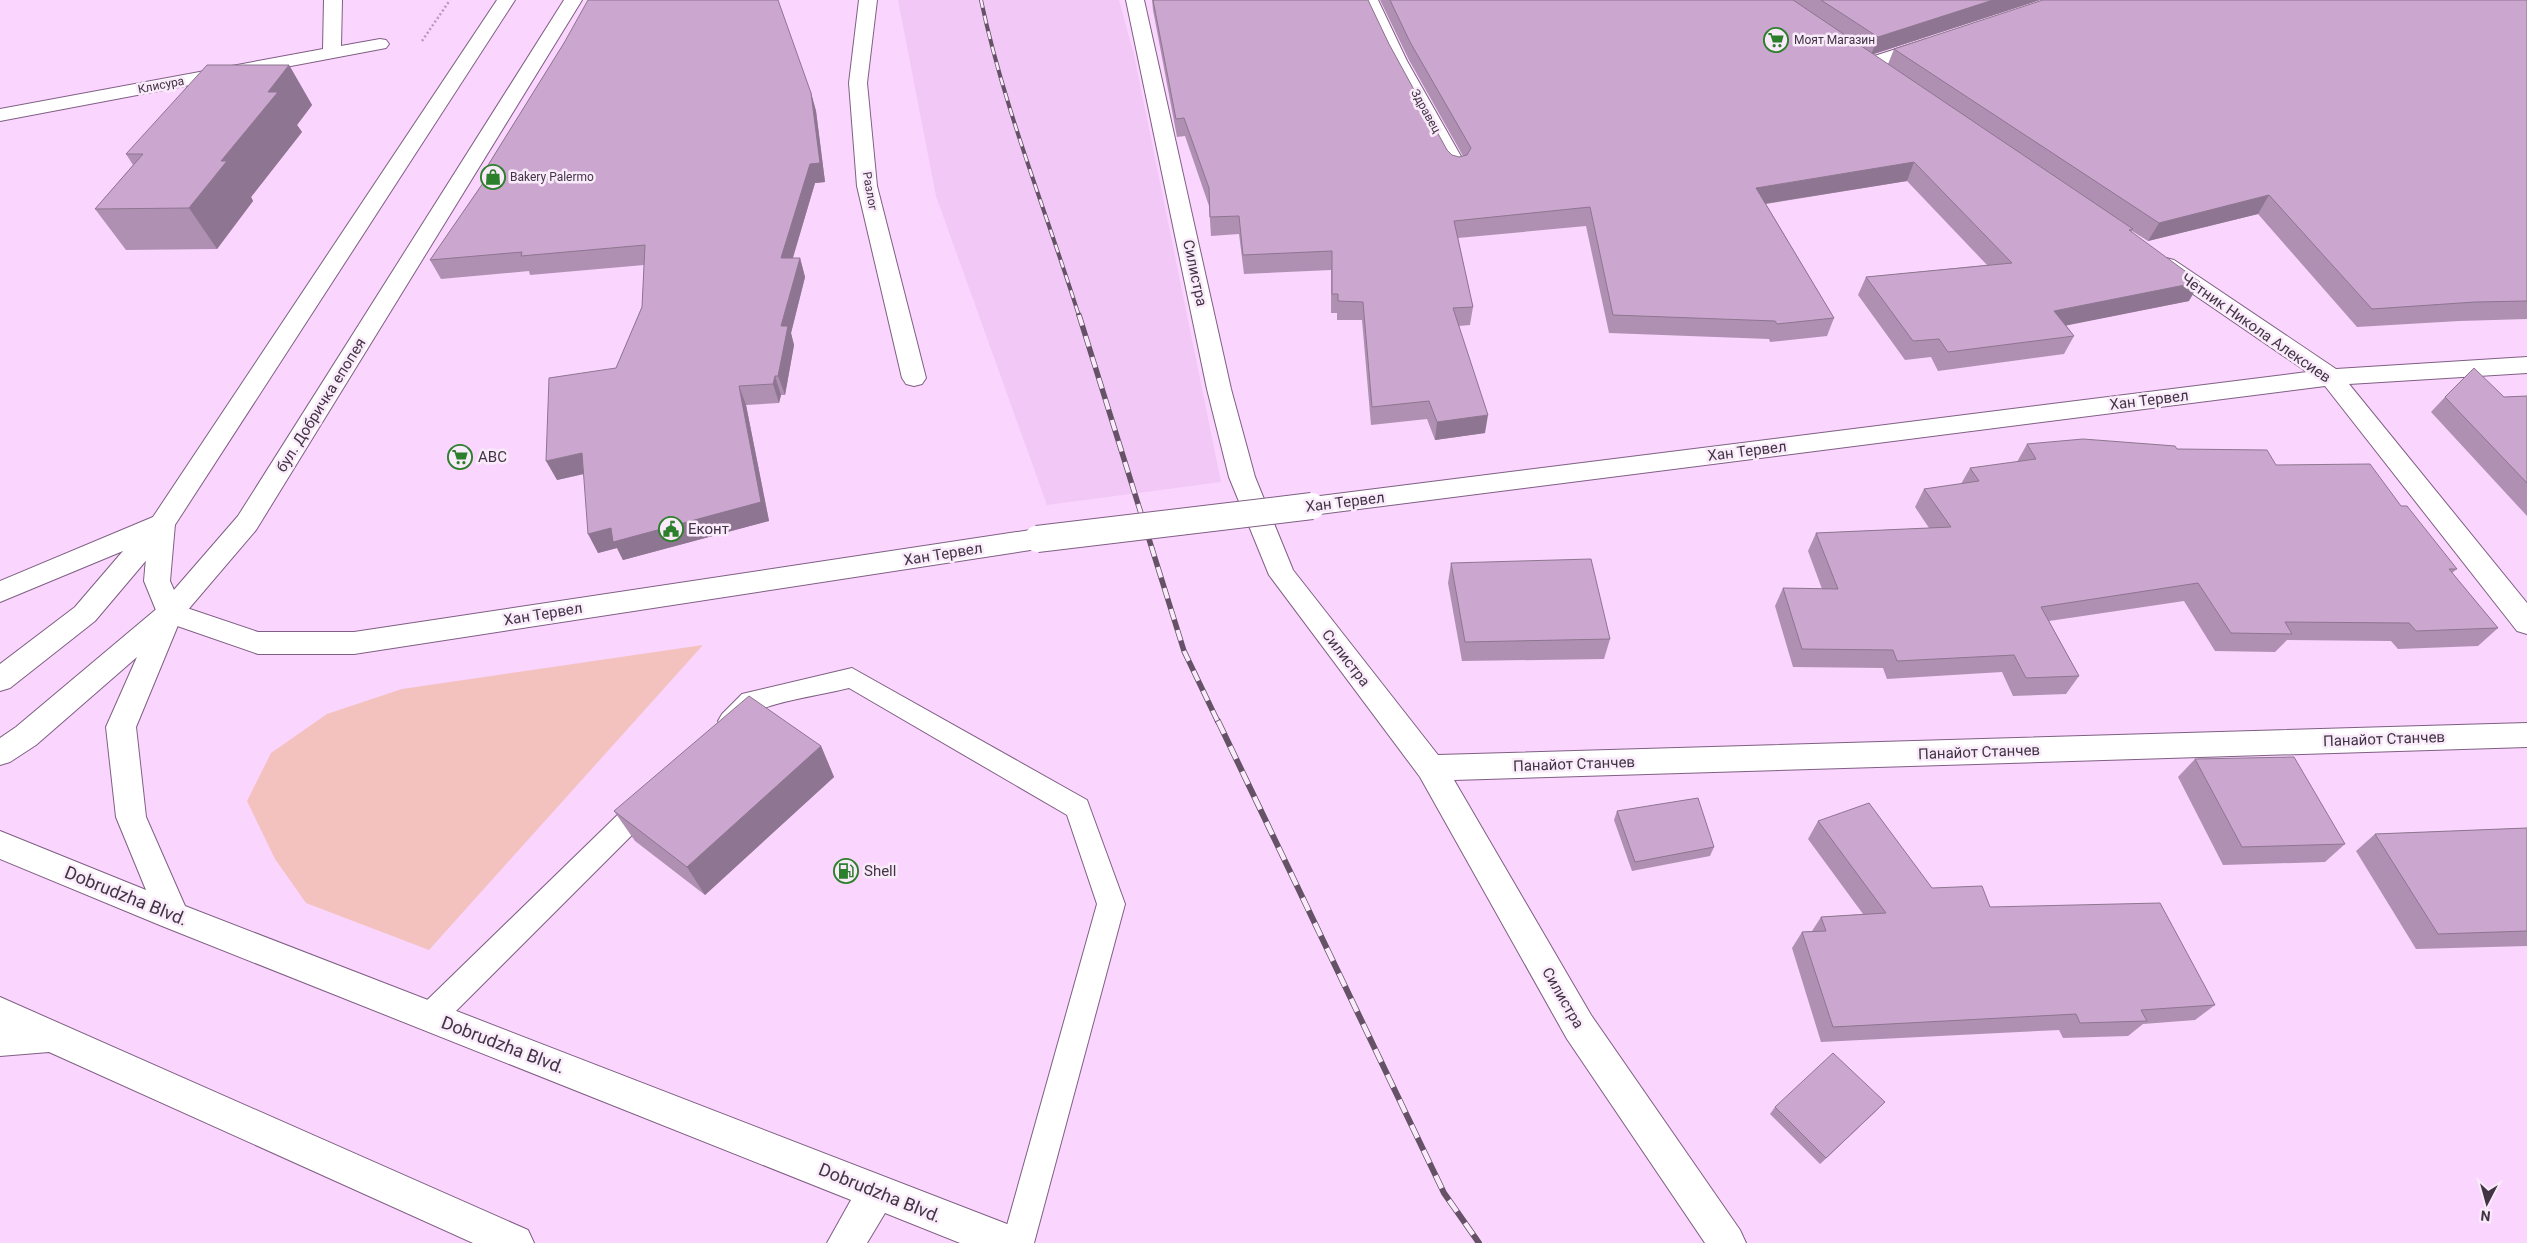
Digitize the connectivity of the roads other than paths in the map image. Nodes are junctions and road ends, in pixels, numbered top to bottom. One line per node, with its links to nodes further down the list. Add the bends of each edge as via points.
1 (333, 0): 9 (street)
2 (506, 0): 17 (street)
3 (573, 0): 19 (street, бул. Добричка епопея, via 248,523)
4 (868, 0): 16 (street, Разлог, via 858,83 867,186)
5 (1369, 0): 12 (street, Здравец, via 1398,61)
6 (1142, 3): 25 (street, Силистра, via 1219,389 1242,477 1282,575)
7 (1943, 40): 10 (street, via 1861,59)
8 (380, 44): 9 (street, Клисура)
9 (332, 53): 11 (street, Клисура)
10 (1894, 81)
11 (0, 115)
12 (1457, 167)
13 (2149, 254): 15 (street, Четник Никола Алексиев)
14 (2527, 365): 15 (street, Хан Тервел)
15 (2330, 377): 19 (street, Хан Тервел, bridge, via 1037,539 354,643 258,643); 20 (street, Четник Никола Алексиев)
16 (914, 378)
17 (162, 524): 18 (street); 19 (street, via 158,582); 21 (street, via 85,614)
18 (0, 592)
19 (170, 613): 24 (street, бул. Добричка епопея, via 26,736); 28 (street, via 121,727 131,817)
20 (2527, 623)
21 (0, 680)
22 (2527, 735): 25 (street, Панайот Станчев)
23 (715, 736): 37 (lane, via 750,701 852,678 1078,808 1111,904)
24 (0, 753)
25 (1431, 768): 38 (street, Силистра, via 1579,1027)
26 (665, 785): 30 (lane)
27 (0, 845): 28 (street, Dobrudzha Blvd.)
28 (172, 916): 30 (street, Dobrudzha Blvd.)
29 (0, 1013): 31 (street)
30 (430, 1017): 33 (street, Dobrudzha Blvd.)
31 (52, 1036): 32 (street); 34 (street)
32 (0, 1040)
33 (877, 1191): 35 (street); 36 (street, Dobrudzha Blvd.)
34 (515, 1243)
35 (846, 1243)
36 (1007, 1243)
37 (1018, 1243)
38 (1727, 1243)

